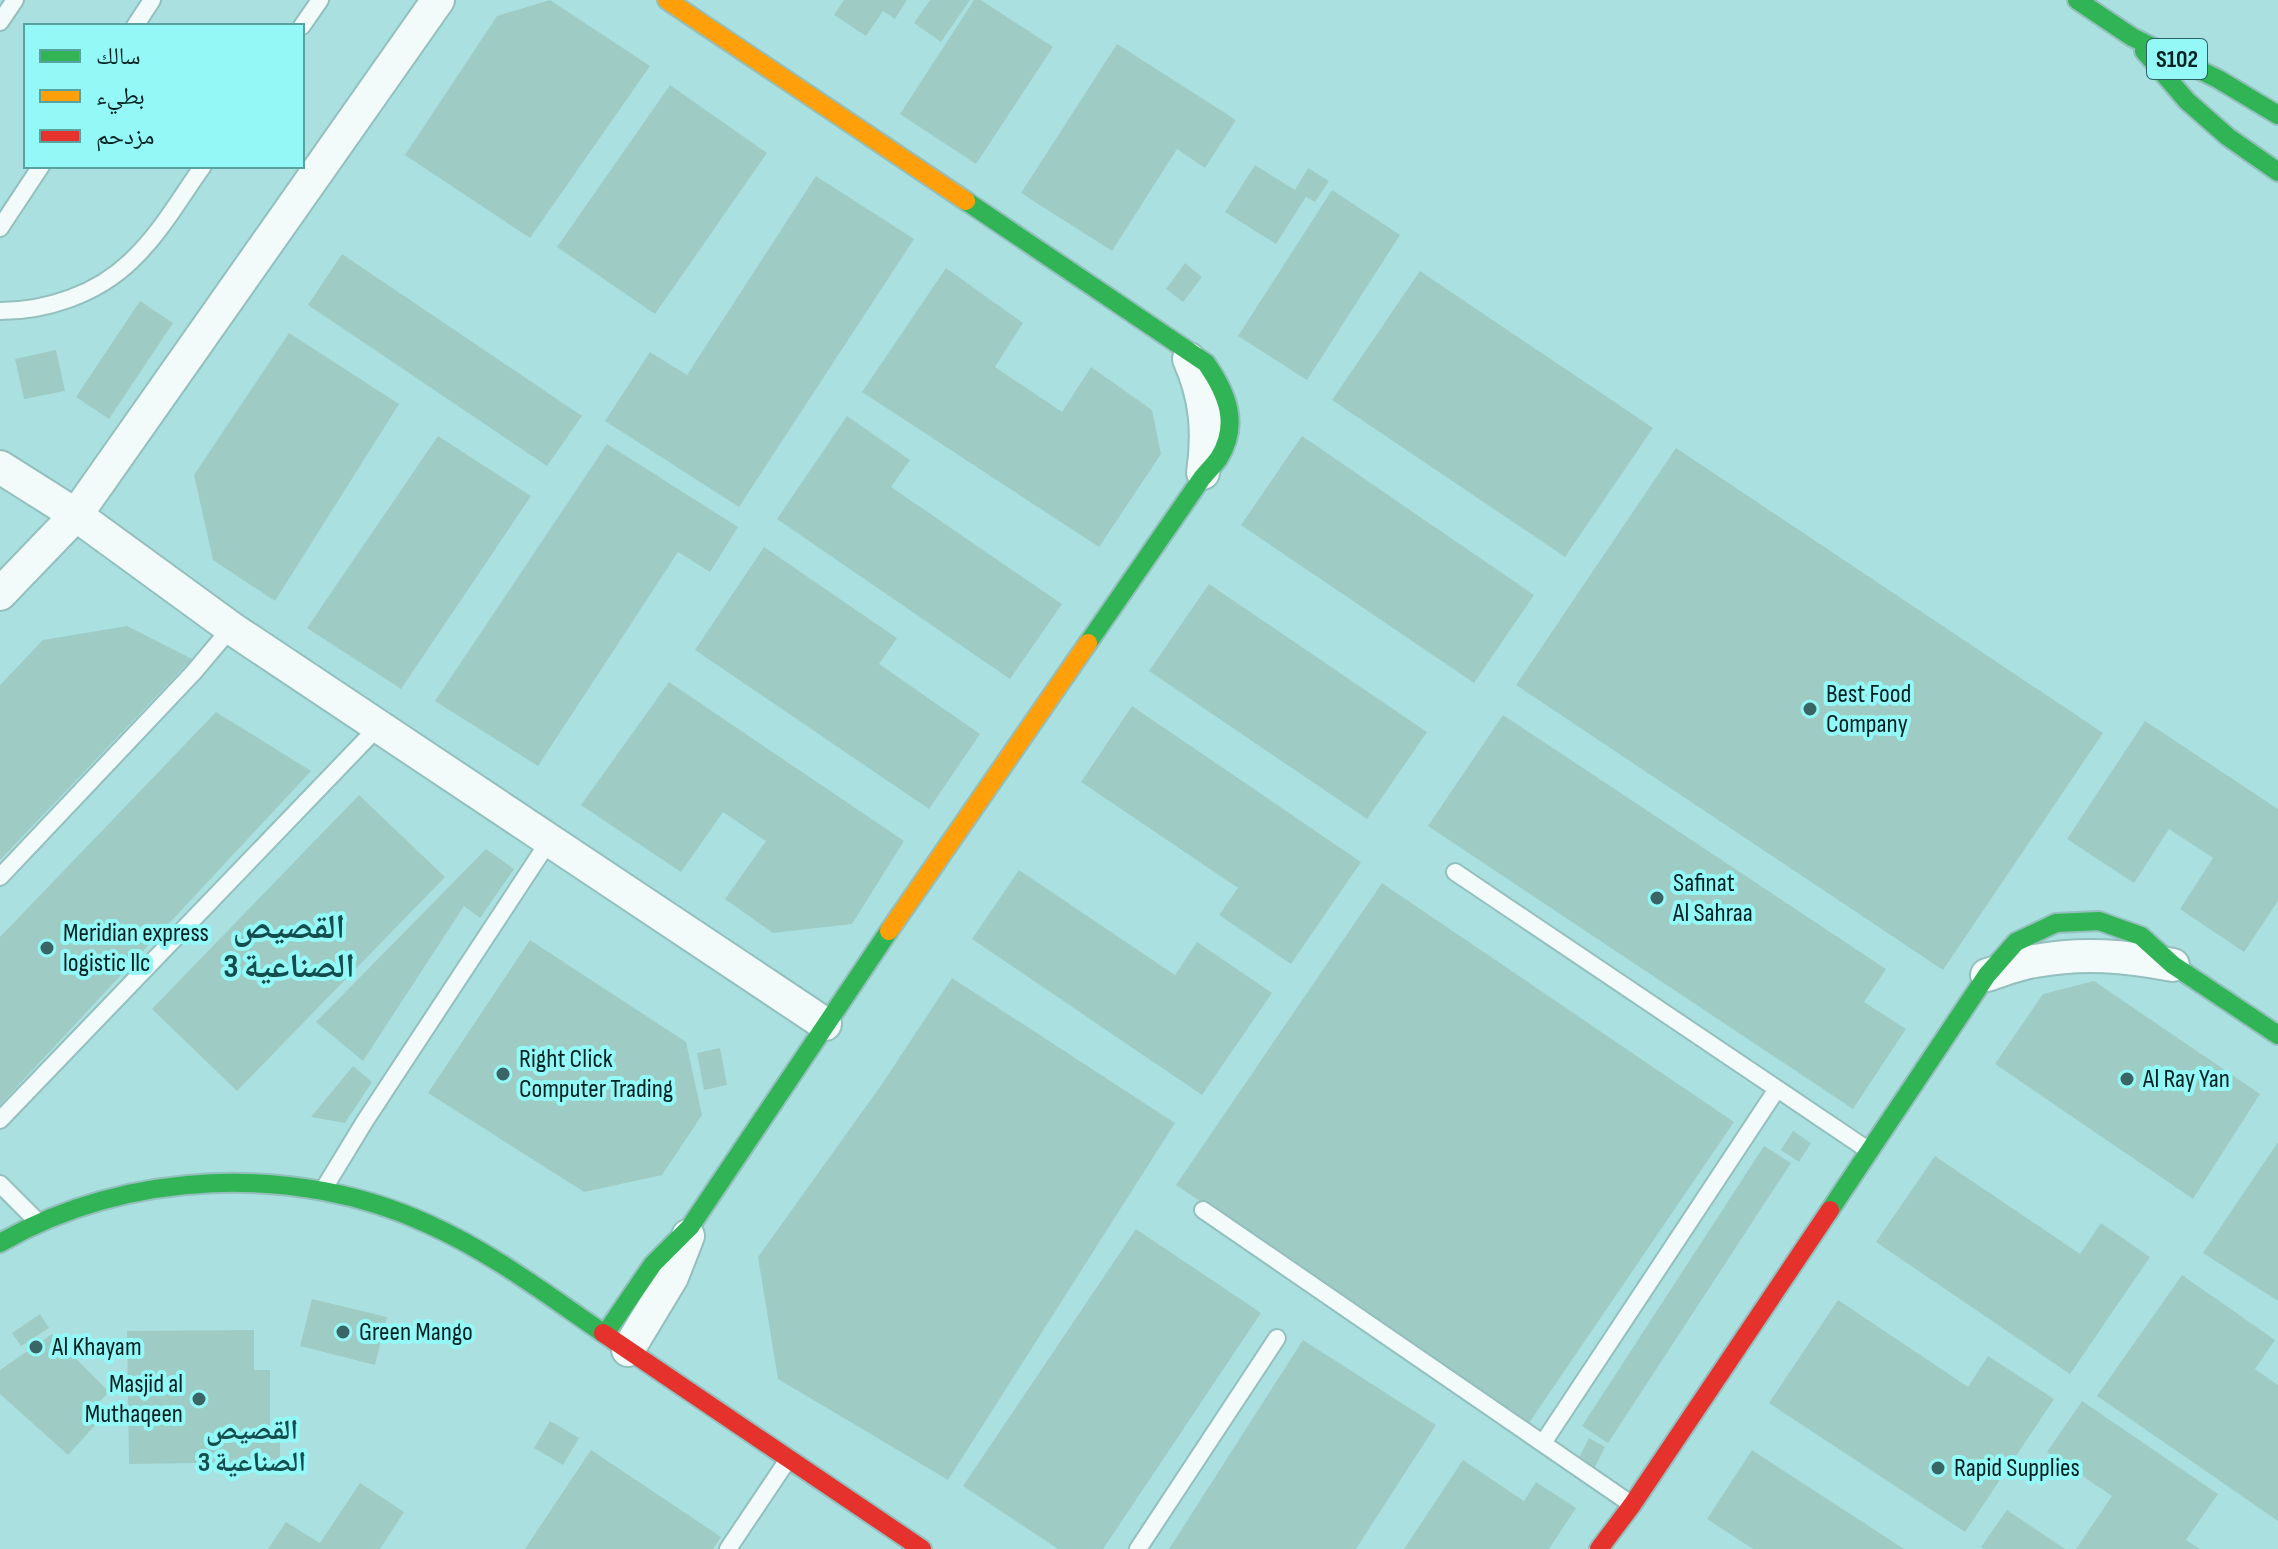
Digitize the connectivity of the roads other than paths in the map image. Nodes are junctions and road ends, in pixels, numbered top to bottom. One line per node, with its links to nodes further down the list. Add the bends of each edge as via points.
1 (15, 0): 7 (lane)
2 (152, 0): 8 (lane)
3 (320, 0): 9 (lane)
4 (438, 0): 20 (street)
5 (667, 0): 17 (main road)
6 (2077, 0): 10 (main road, S102)
7 (0, 22)
8 (136, 24)
9 (303, 24)
10 (2132, 37): 11 (main road, S102); 14 (main road, via 2187,101)
11 (2278, 115)
12 (40, 168): 15 (lane)
13 (202, 168): 16 (lane, via 130,263 76,296 47,306)
14 (2278, 172)
15 (0, 228)
16 (0, 311)
17 (1185, 348): 19 (street, via 1206,412)
18 (0, 467): 20 (street)
19 (1202, 478): 29 (main road)
20 (76, 515): 21 (street); 22 (street)
21 (0, 594)
22 (231, 628): 23 (street); 26 (lane)
23 (378, 727): 24 (street); 32 (lane)
24 (549, 841): 29 (street); 35 (lane)
25 (1455, 872): 31 (lane)
26 (0, 877)
27 (2173, 965): 28 (street, via 2127,956 2080,955 2032,961); 30 (main road)
28 (1987, 975): 33 (main road)
29 (825, 1024): 38 (main road)
30 (2278, 1035)
31 (1777, 1089): 33 (lane); 42 (lane)
32 (0, 1120)
33 (1869, 1151): 44 (main road)
34 (0, 1184): 37 (lane)
35 (322, 1191): 37 (main road, via 226,1182 178,1185 84,1205); 41 (main road, via 410,1216 452,1235)
36 (1203, 1210): 42 (lane)
37 (39, 1222): 39 (main road)
38 (690, 1227): 41 (street, via 672,1277)
39 (0, 1243)
40 (1277, 1338): 47 (lane)
41 (617, 1342): 43 (main road)
42 (1543, 1443): 44 (lane)
43 (788, 1459): 45 (lane); 46 (main road)
44 (1632, 1505): 48 (main road)
45 (728, 1549)
46 (922, 1549)
47 (1138, 1549)
48 (1599, 1549)

